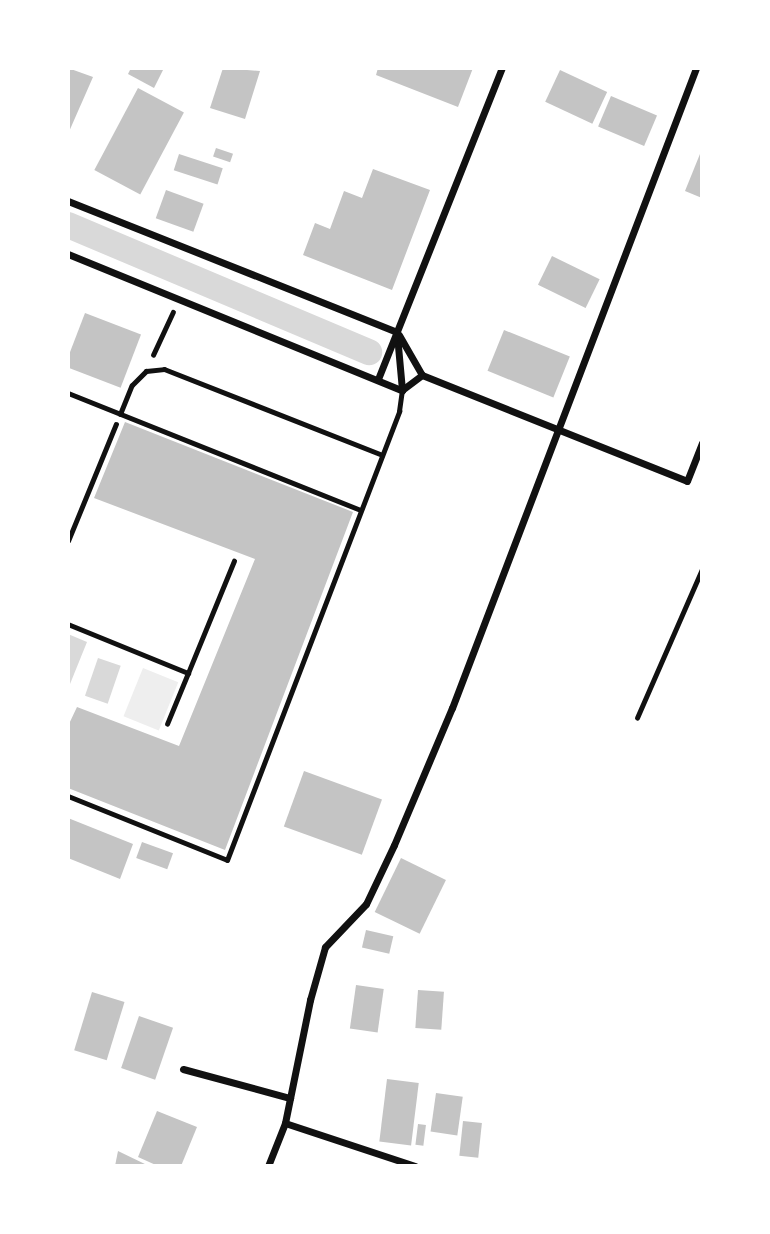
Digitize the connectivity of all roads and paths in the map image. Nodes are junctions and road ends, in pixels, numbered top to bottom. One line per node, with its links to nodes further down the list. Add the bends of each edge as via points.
1 (502, 68): 6 (street)
2 (696, 68): 13 (street)
3 (68, 201): 6 (street)
4 (68, 254): 5 (street)
5 (178, 298): 7 (path); 9 (street)
6 (397, 332): 8 (street); 9 (street); 10 (street)
7 (146, 371): 12 (lane, via 132,385); 15 (lane, via 164,369)
8 (422, 374): 10 (street); 13 (street)
9 (378, 379): 10 (street)
10 (402, 390): 15 (lane)
11 (68, 393): 12 (lane)
12 (120, 414): 16 (lane); 17 (path)
13 (555, 430): 14 (street, via 687,481); 26 (street, via 452,708 394,845 366,904 326,947)
14 (702, 443)
15 (382, 455): 16 (lane)
16 (361, 510): 24 (lane, via 227,860)
17 (68, 541)
18 (234, 561): 21 (path)
19 (702, 569): 22 (path)
20 (68, 624): 21 (path)
21 (188, 673): 23 (path)
22 (637, 718)
23 (167, 724)
24 (68, 796)
25 (183, 1069): 26 (street)
26 (290, 1098): 27 (street)
27 (285, 1123): 28 (street); 29 (street)
28 (268, 1166)
29 (415, 1166)

